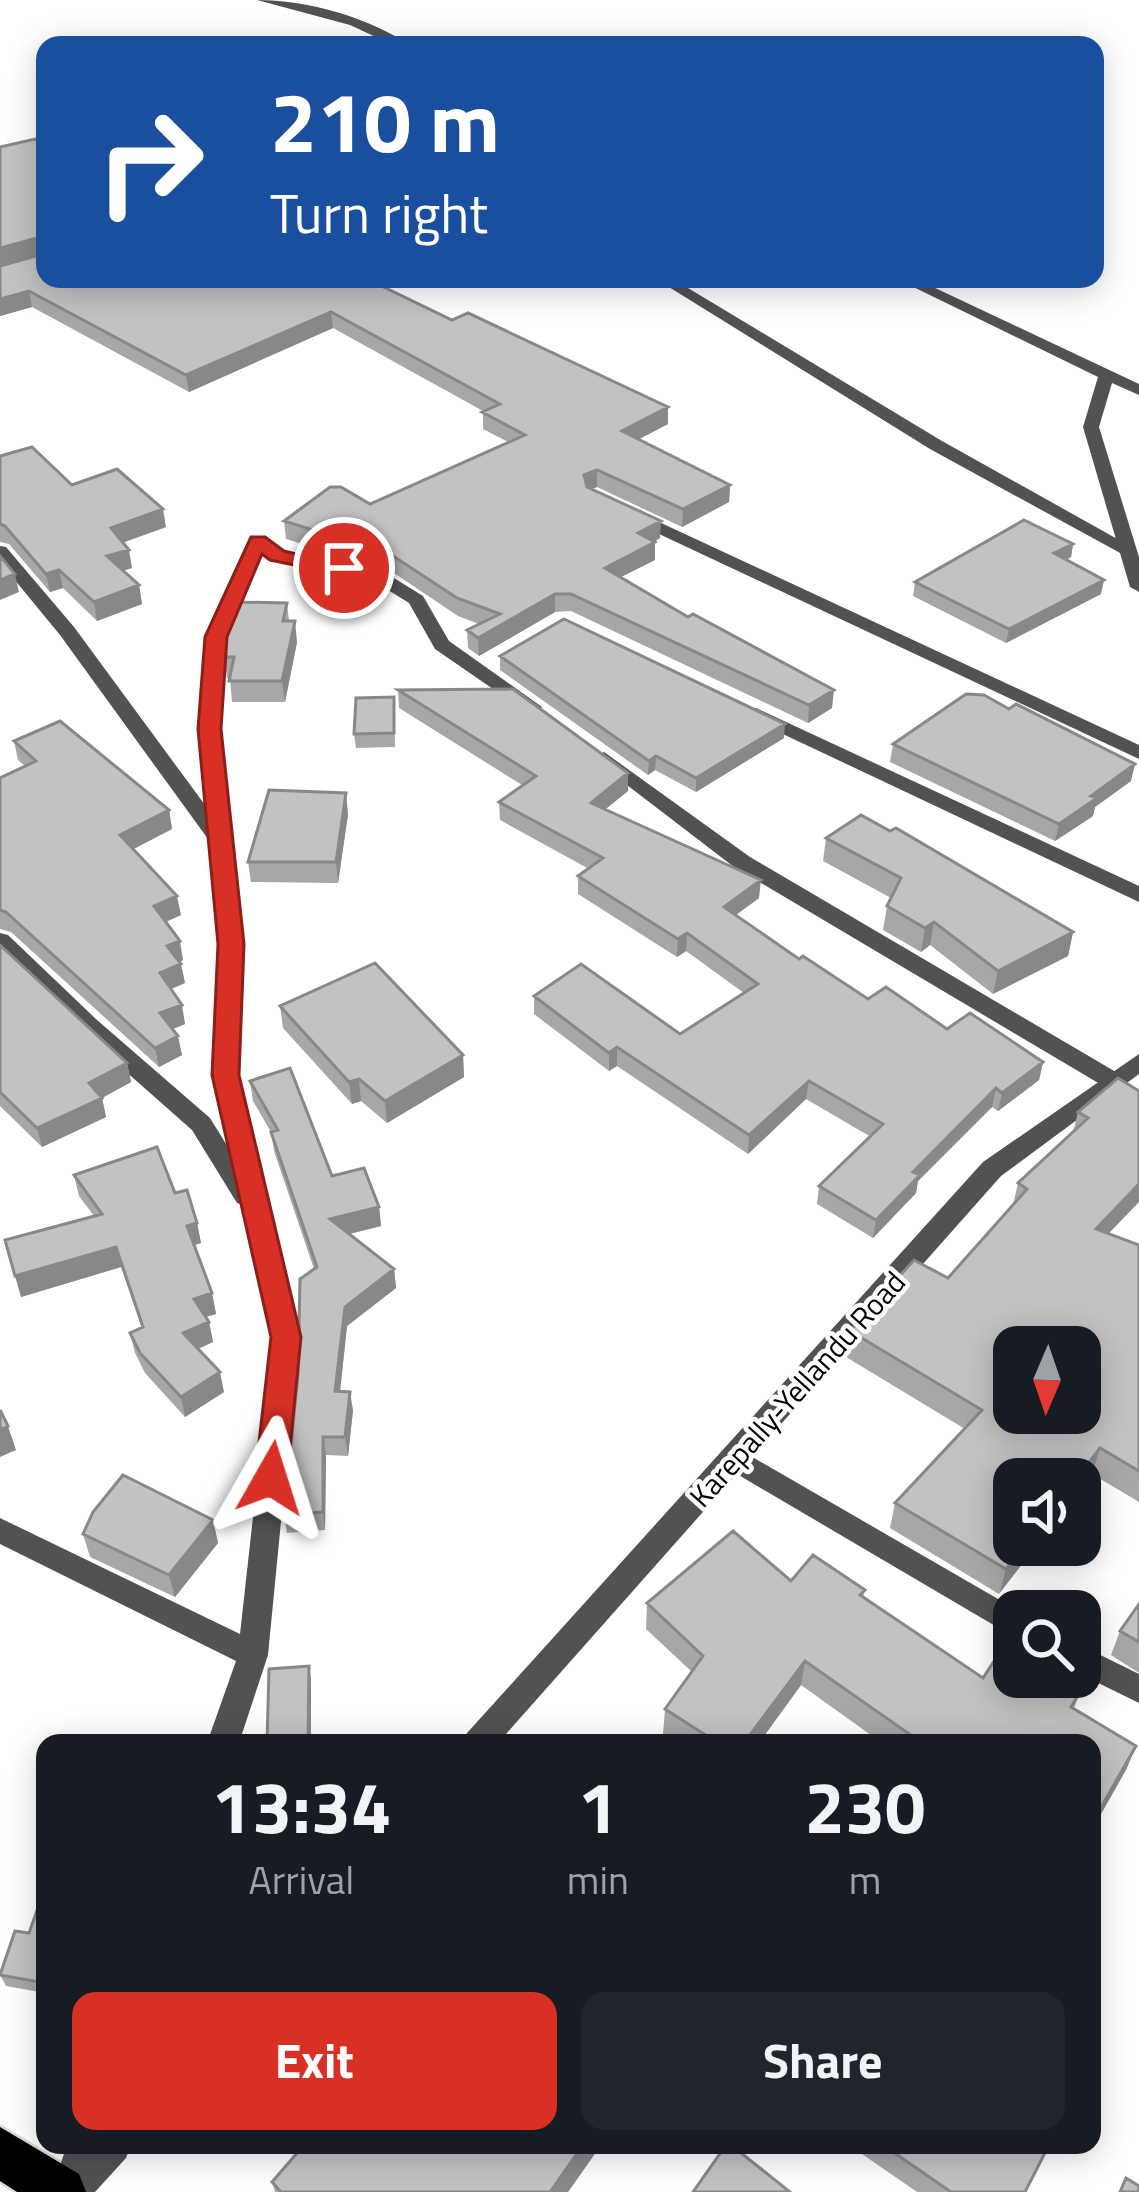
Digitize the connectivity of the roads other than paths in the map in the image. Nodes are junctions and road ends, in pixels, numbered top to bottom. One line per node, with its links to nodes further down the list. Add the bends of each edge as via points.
1 (263, 0): 2 (street)
2 (384, 36)
3 (678, 288): 8 (street)
4 (923, 288): 5 (street)
5 (1107, 374): 6 (street); 8 (street, via 1091,427)
6 (1139, 390)
7 (615, 506): 14 (street)
8 (1128, 550): 10 (street)
9 (0, 551): 15 (street)
10 (1139, 587)
11 (745, 710): 16 (street)
12 (547, 717): 15 (street, via 486,665 442,645 416,600 383,579 278,556 258,541 216,637 209,729)
13 (579, 739): 19 (street, via 742,862)
14 (1139, 753)
15 (218, 838): 20 (street, via 231,944 226,1075)
16 (1139, 895)
17 (0, 940): 20 (street, via 201,1124)
18 (1139, 1062): 19 (street, Karepally-Yellandu Road)
19 (1113, 1081): 21 (street, Karepally-Yellandu Road, via 992,1169)
20 (256, 1210): 24 (street, via 286,1337)
21 (735, 1460): 23 (street); 28 (street, Karepally-Yellandu Road)
22 (0, 1530): 24 (street)
23 (993, 1612)
24 (253, 1654): 27 (street)
25 (1101, 1670): 26 (street)
26 (1139, 1689)
27 (226, 1734)
28 (486, 1734)
29 (0, 2152): 32 (highway)
30 (82, 2154): 32 (street)
31 (104, 2154): 32 (street)
32 (67, 2192)

